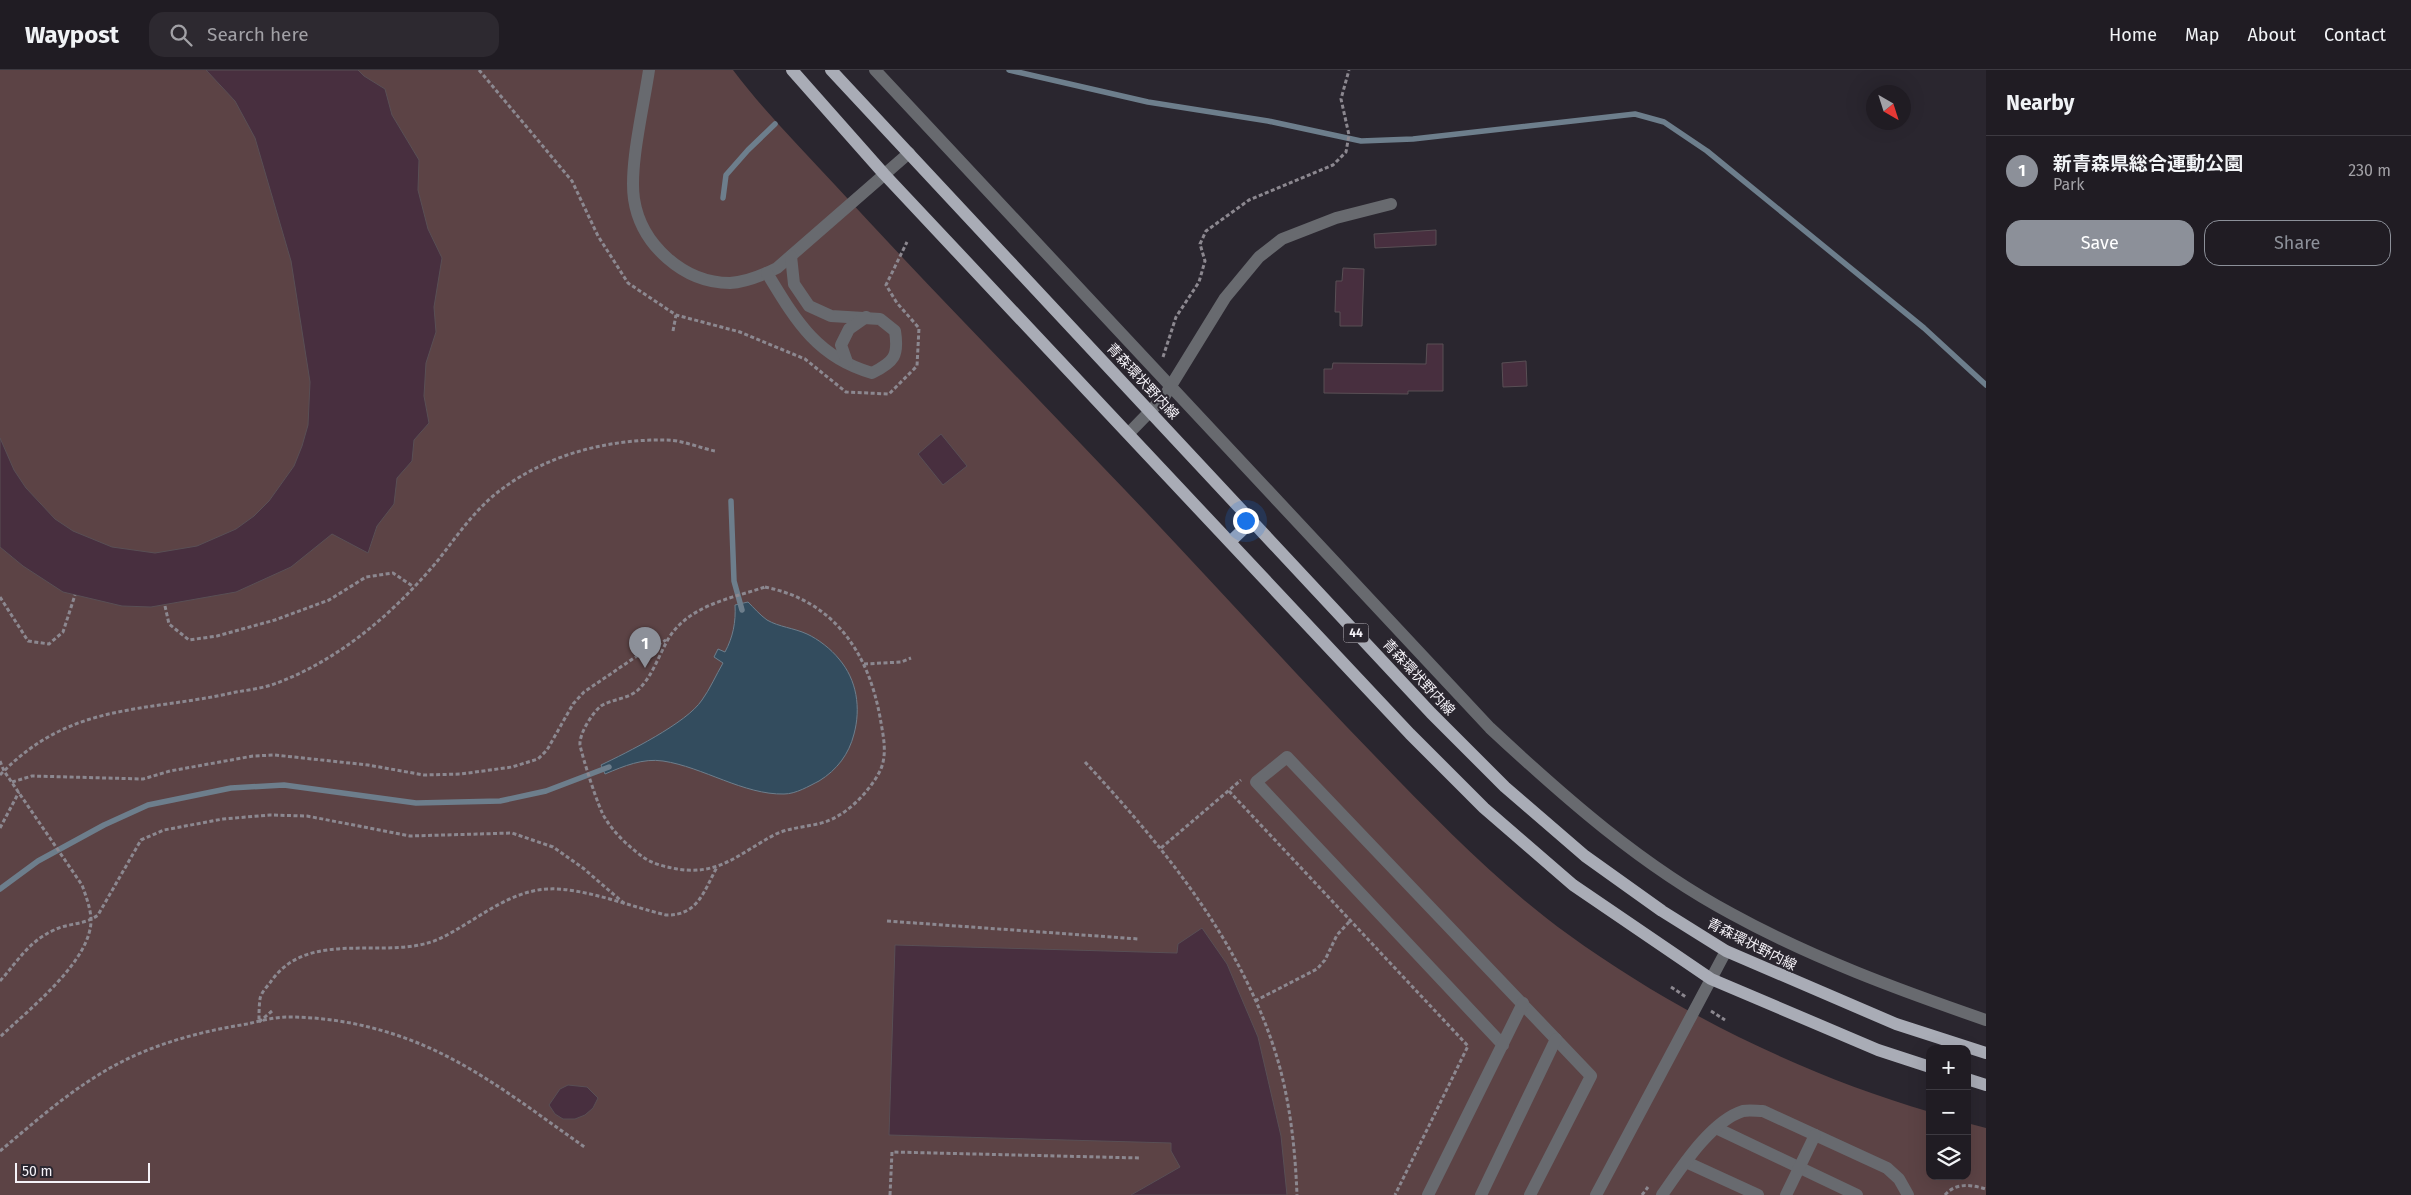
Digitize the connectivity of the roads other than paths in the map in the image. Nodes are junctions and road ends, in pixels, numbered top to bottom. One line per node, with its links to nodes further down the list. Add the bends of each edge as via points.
1 (649, 70): 9 (street, via 633,176 634,200 640,221 669,260 688,274 730,283)
2 (792, 70): 6 (main road, 44)
3 (831, 70): 5 (main road, 青森環状野内線 / 44)
4 (875, 70): 12 (street)
5 (909, 153): 6 (street); 13 (main road, 青森環状野内線 / 44)
6 (884, 174): 8 (street); 14 (main road, 44)
7 (1391, 204): 12 (street, via 1336,218 1282,239 1259,257 1225,298)
8 (791, 256): 9 (street); 10 (street, via 794,284 809,306 831,316)
9 (767, 273): 11 (street, via 810,338 830,354)
10 (866, 317): 11 (street, via 849,328 841,345); 11 (street, via 880,319 895,331 898,348 890,364 872,373 854,368)
11 (847, 362)
12 (1170, 387): 13 (street); 20 (street, via 1490,728 1593,819 1659,869 1731,914 1896,989)
13 (1151, 412): 14 (street); 15 (main road, 青森環状野内線 / 44)
14 (1129, 433): 16 (main road, 44)
15 (1252, 521): 16 (main road); 17 (main road, 青森環状野内線 / 44, via 1431,713 1505,787 1585,856 1662,911)
16 (1231, 541): 18 (main road, 44, via 1410,734 1484,808 1573,885)
17 (1726, 951): 18 (street); 23 (main road, 青森環状野内線 / 44, via 1896,1024)
18 (1711, 979): 24 (main road, 44, via 1878,1050); 34 (street)
19 (1522, 1004): 21 (street); 22 (street); 22 (street, via 1287,757 1256,782)
20 (1986, 1020)
21 (1556, 1039): 32 (street); 33 (street, via 1591,1076)
22 (1502, 1045): 31 (street)
23 (1986, 1053)
24 (1926, 1066)
25 (1971, 1080): 26 (main road)
26 (1986, 1085)
27 (1716, 1128): 28 (street, via 1744,1111 1763,1111); 29 (street); 30 (street)
28 (1815, 1135): 30 (street); 39 (street, via 1887,1168 1899,1179)
29 (1686, 1162): 35 (street); 36 (street)
30 (1799, 1168): 37 (street); 38 (street)
31 (1428, 1195)
32 (1481, 1195)
33 (1530, 1195)
34 (1596, 1195)
35 (1662, 1195)
36 (1758, 1195)
37 (1786, 1195)
38 (1857, 1195)
39 (1908, 1195)

